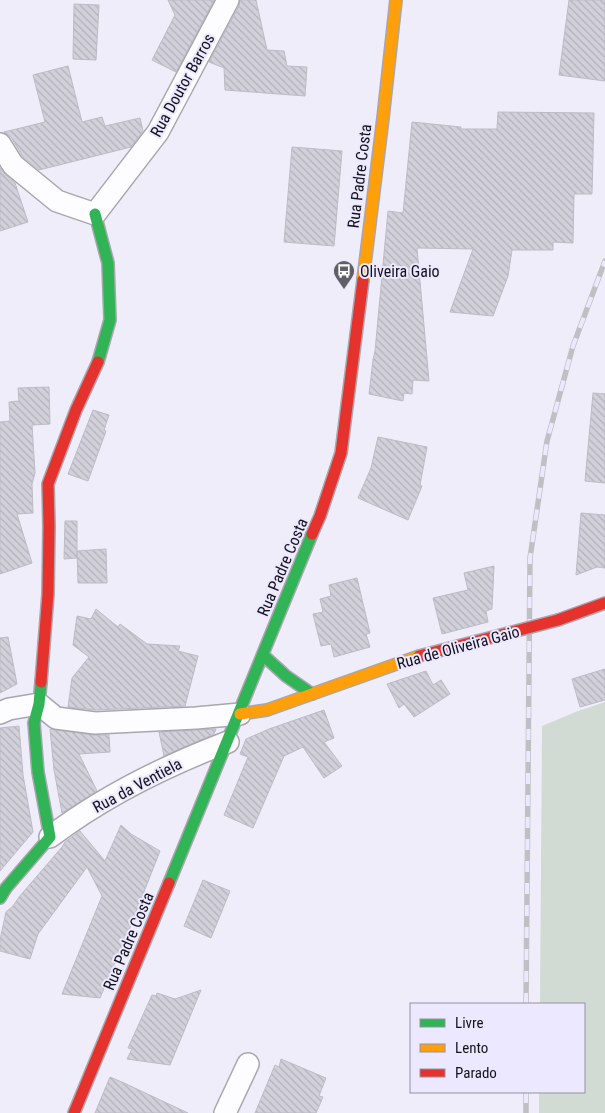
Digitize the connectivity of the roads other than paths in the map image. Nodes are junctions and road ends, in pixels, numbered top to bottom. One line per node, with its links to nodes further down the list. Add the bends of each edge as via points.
1 (228, 0): 4 (street, Rua Doutor Barros, via 158,132)
2 (396, 0): 6 (street, Rua Padre Costa, via 341,453 320,516)
3 (0, 144): 4 (street, via 13,165 57,201)
4 (94, 214): 8 (street, via 108,263 110,320 100,358 48,484 48,594)
5 (605, 603): 7 (street, Rua de Oliveira Gaio, bridge, via 558,620 413,658)
6 (263, 655): 7 (street, via 282,674); 10 (street, Rua Padre Costa)
7 (312, 694): 10 (street, Rua de Oliveira Gaio, via 267,710)
8 (39, 704): 9 (street); 10 (street, Rua de Oliveira Gaio, via 56,718 95,723); 12 (street, via 34,723 36,752)
9 (0, 713)
10 (240, 714): 11 (street, Rua Padre Costa)
11 (228, 742): 12 (street, Rua da Ventiela, via 135,783); 15 (street, Rua Padre Costa)
12 (50, 837): 13 (street)
13 (0, 898)
14 (248, 1064): 16 (street)
15 (74, 1113)
16 (225, 1113)

